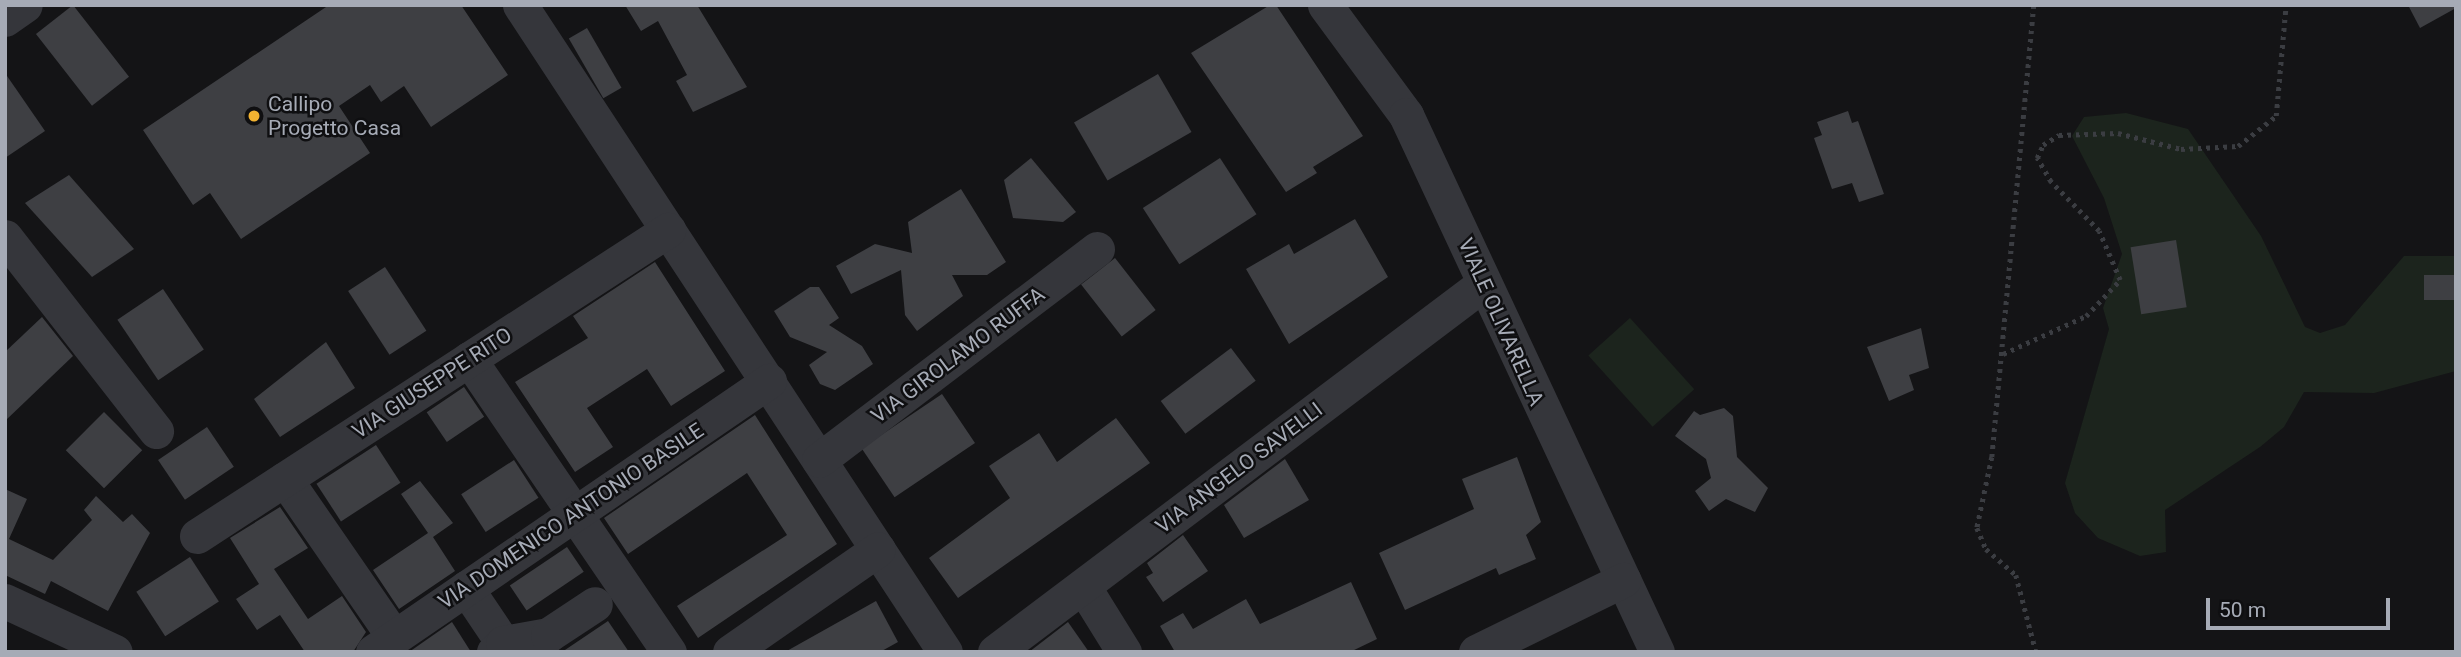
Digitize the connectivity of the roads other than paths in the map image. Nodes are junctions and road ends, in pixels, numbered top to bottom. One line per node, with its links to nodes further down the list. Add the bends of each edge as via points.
1 (25, 5): 4 (street)
2 (520, 5): 5 (street)
3 (1325, 5): 8 (street, VIALE OLIVARELLA, via 1406,115)
4 (5, 19)
5 (668, 230): 9 (street, VIA GIUSEPPE RITO); 10 (street)
6 (5, 237): 11 (street)
7 (1097, 249): 12 (street, VIA GIROLAMO RUFFA)
8 (1483, 284): 17 (street, VIALE OLIVARELLA); 18 (street, VIA ANGELO SAVELLI)
9 (470, 359): 13 (street, VIA GIUSEPPE RITO); 14 (street)
10 (769, 381): 12 (street); 14 (street, VIA DOMENICO ANTONIO BASILE)
11 (156, 431)
12 (819, 460): 16 (street)
13 (285, 479): 15 (street, VIA GIUSEPPE RITO); 23 (street)
14 (576, 513): 19 (street, VIA DOMENICO ANTONIO BASILE); 26 (street)
15 (197, 536)
16 (878, 550): 22 (street); 27 (street)
17 (1623, 580): 32 (street); 33 (street, VIALE OLIVARELLA)
18 (1083, 586): 30 (street, VIA ANGELO SAVELLI); 31 (street)
19 (466, 588): 23 (street, VIA DOMENICO ANTONIO BASILE); 24 (street)
20 (5, 601): 25 (street)
21 (595, 604): 24 (street, via 548,635)
22 (915, 605): 28 (street); 29 (street)
23 (384, 645)
24 (499, 648)
25 (115, 652)
26 (669, 652)
27 (730, 652)
28 (925, 652)
29 (945, 652)
30 (995, 652)
31 (1124, 652)
32 (1476, 652)
33 (1657, 652)

